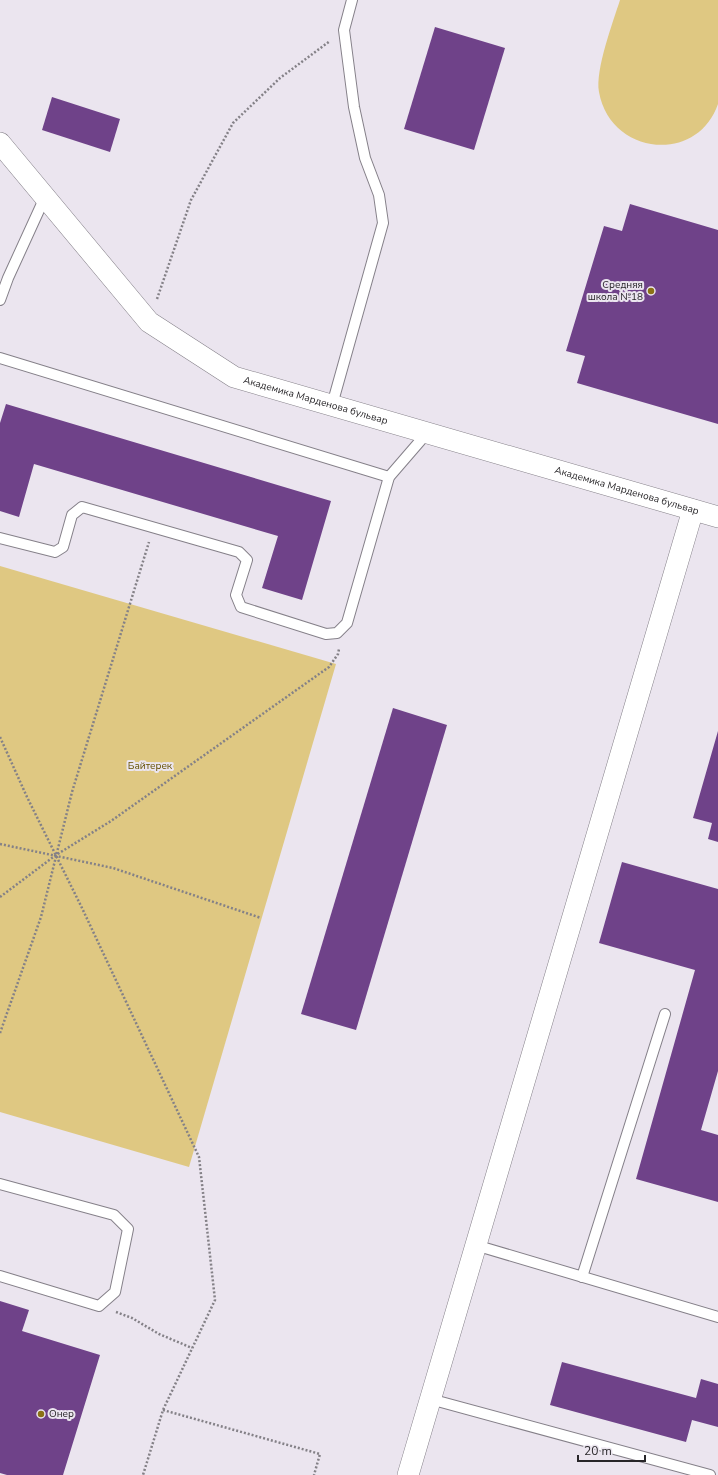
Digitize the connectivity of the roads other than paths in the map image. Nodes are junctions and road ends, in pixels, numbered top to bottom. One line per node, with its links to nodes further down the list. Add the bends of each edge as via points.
1 (352, 0): 6 (lane, via 344,30 354,108 365,158 379,195 383,223)
2 (0, 143): 3 (street, Академика Марденова бульвар)
3 (45, 197): 4 (lane); 6 (street, Академика Марденова бульвар, via 149,322 234,377)
4 (0, 300)
5 (0, 358): 8 (lane)
6 (332, 405): 7 (street, Академика Марденова бульвар)
7 (427, 433): 8 (lane); 9 (street, Академика Марденова бульвар)
8 (389, 477): 11 (lane, via 347,623 337,633 326,634 241,607 236,595 247,560 239,552 82,507 72,515 63,547 54,552)
9 (693, 510): 10 (street, Академика Марденова бульвар); 14 (street)
10 (718, 517)
11 (0, 538)
12 (665, 1014): 16 (lane)
13 (0, 1184): 15 (lane, via 114,1215 128,1229 115,1292 99,1306)
14 (475, 1245): 16 (lane); 18 (street)
15 (0, 1276)
16 (582, 1277): 17 (lane)
17 (718, 1317)
18 (430, 1399): 19 (street); 20 (lane)
19 (408, 1475)
20 (710, 1475)

